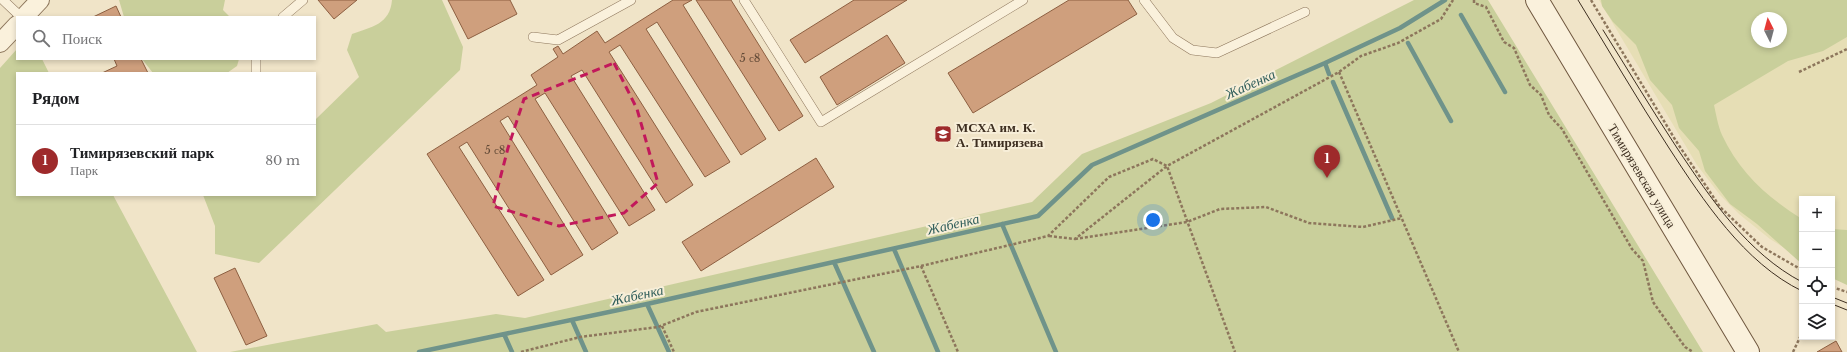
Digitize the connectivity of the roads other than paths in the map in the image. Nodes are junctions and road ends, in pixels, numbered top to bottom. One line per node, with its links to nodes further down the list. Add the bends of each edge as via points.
1 (3, 0): 10 (lane)
2 (40, 0): 11 (street)
3 (303, 0): 12 (lane)
4 (631, 0): 14 (lane, via 558,40)
5 (744, 0): 6 (lane, via 821,122)
6 (1023, 0)
7 (1144, 0): 9 (lane, via 1174,38 1192,50 1217,53)
8 (1537, 0): 18 (main road, Тимирязевская улица)
9 (1305, 12)
10 (20, 16)
11 (25, 16)
12 (284, 16)
13 (16, 26): 15 (street)
14 (533, 38)
15 (0, 43)
16 (256, 60): 17 (lane)
17 (256, 72)
18 (1748, 352)

